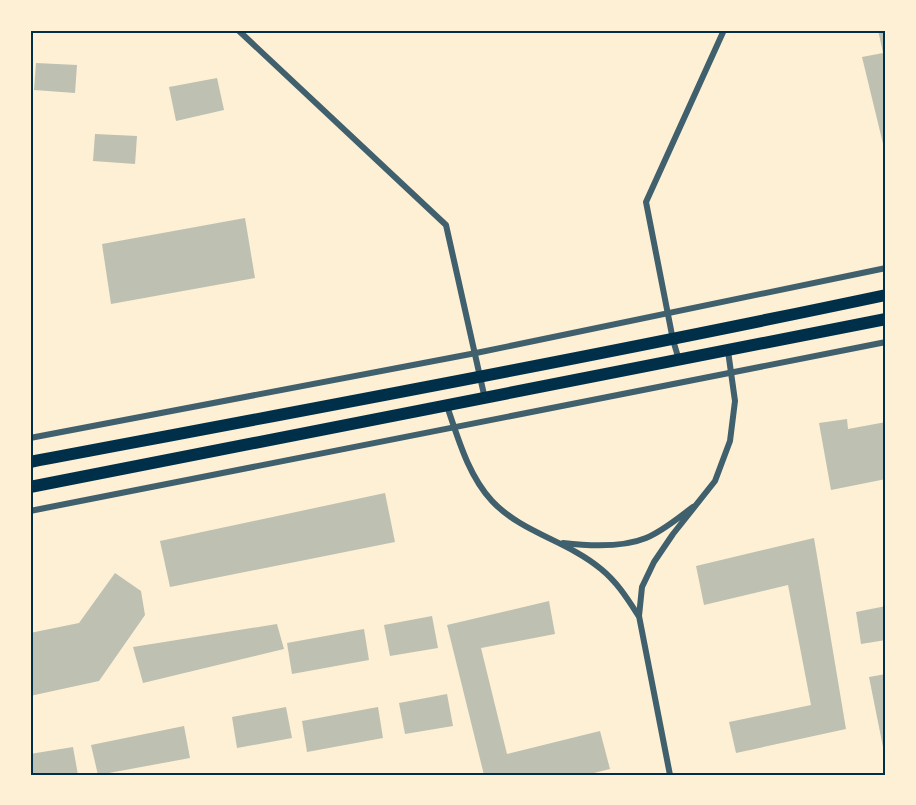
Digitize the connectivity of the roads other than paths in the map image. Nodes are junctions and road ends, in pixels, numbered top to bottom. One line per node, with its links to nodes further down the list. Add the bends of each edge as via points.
1 (238, 30): 9 (street, via 446,225)
2 (724, 30): 6 (street, via 646,202)
3 (886, 268): 9 (street)
4 (886, 295): 6 (main road)
5 (886, 320): 8 (main road)
6 (673, 340): 10 (street); 12 (main road)
7 (886, 342): 11 (street)
8 (729, 351): 10 (main road); 11 (street)
9 (476, 354): 12 (street); 16 (street)
10 (680, 361): 13 (main road)
11 (730, 373): 15 (street); 19 (street, via 735,401 730,441 715,481)
12 (481, 378): 13 (street); 17 (main road)
13 (485, 399): 14 (main road)
14 (447, 406): 15 (street); 18 (main road)
15 (455, 428): 20 (street); 21 (street, via 462,451 492,502)
16 (30, 438)
17 (30, 462)
18 (30, 487)
19 (699, 503): 21 (street, via 645,538 613,545); 22 (street, via 654,562 642,587)
20 (30, 511)
21 (557, 543): 22 (street, via 600,567 621,587)
22 (639, 616): 23 (street)
23 (670, 775)

